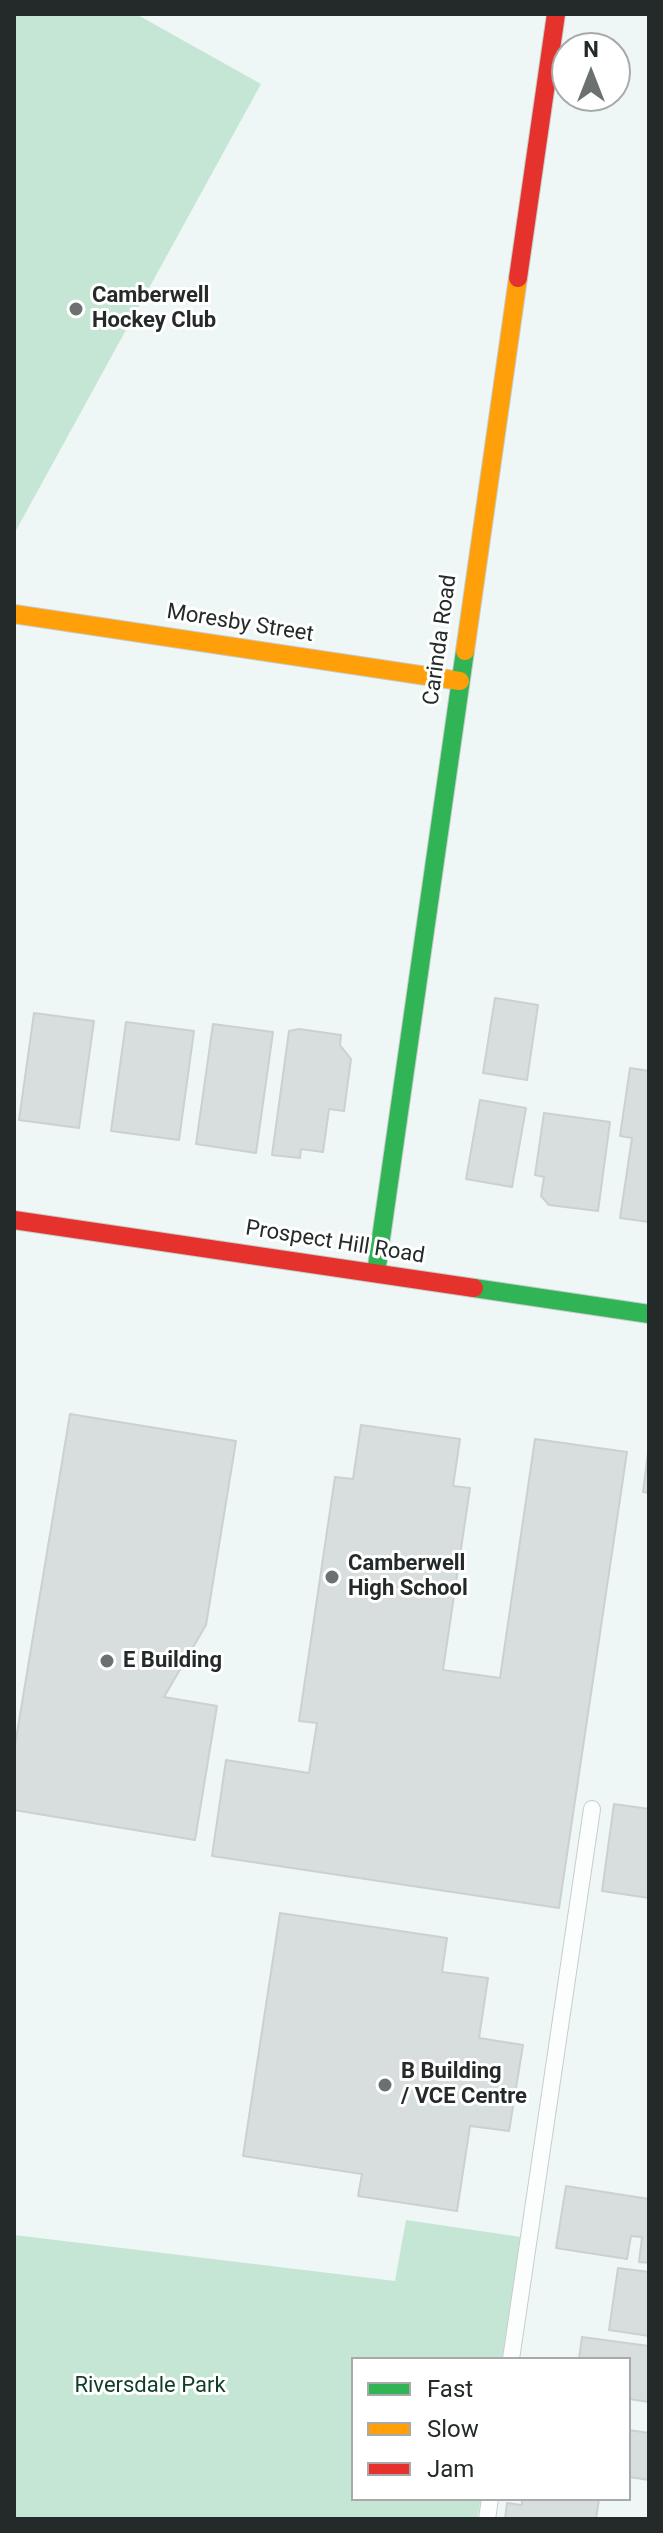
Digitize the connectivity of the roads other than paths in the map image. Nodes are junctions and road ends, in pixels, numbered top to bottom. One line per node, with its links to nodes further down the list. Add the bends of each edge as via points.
1 (556, 14): 3 (street, Carinda Road)
2 (14, 614): 3 (street, Moresby Street)
3 (460, 681): 5 (street, Carinda Road)
4 (14, 1220): 5 (street, Prospect Hill Road)
5 (376, 1273): 6 (street, Prospect Hill Road)
6 (649, 1314)
7 (592, 1809): 8 (lane)
8 (511, 2357)

